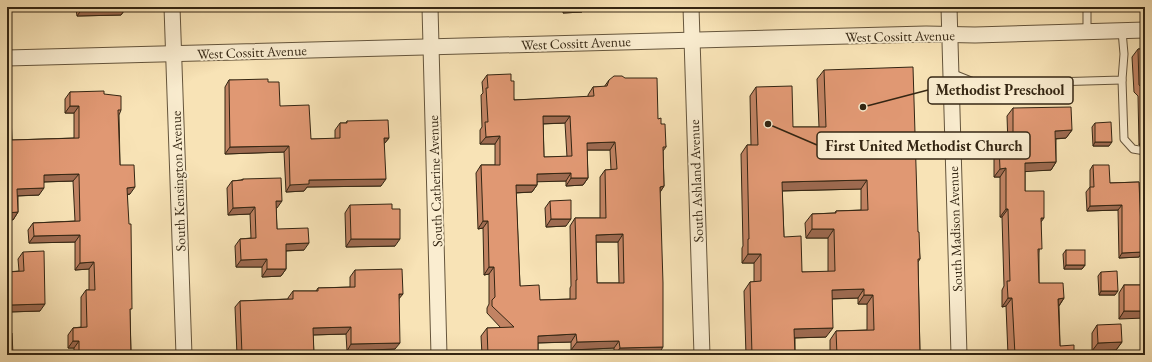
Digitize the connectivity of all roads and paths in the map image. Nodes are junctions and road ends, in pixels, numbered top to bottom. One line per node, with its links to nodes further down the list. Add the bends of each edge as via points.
1 (172, 7): 12 (street, South Kensington Avenue)
2 (430, 7): 11 (street, South Catherine Avenue)
3 (691, 7): 10 (street, South Ashland Avenue)
4 (949, 7): 9 (street, South Madison Avenue)
5 (1087, 7): 8 (lane)
6 (1145, 30): 7 (street, West Cossitt Avenue)
7 (1122, 31): 8 (street, West Cossitt Avenue); 15 (lane)
8 (1087, 32): 9 (street, West Cossitt Avenue)
9 (949, 34): 10 (street, West Cossitt Avenue); 14 (street, South Madison Avenue)
10 (692, 40): 11 (street, West Cossitt Avenue); 19 (street, South Ashland Avenue)
11 (431, 47): 12 (street, West Cossitt Avenue); 18 (street, South Catherine Avenue)
12 (173, 54): 13 (street, West Cossitt Avenue); 17 (street, South Kensington Avenue)
13 (7, 58)
14 (951, 73): 15 (lane, via 985,84); 20 (street, South Madison Avenue)
15 (1122, 80): 16 (lane, via 1124,139 1133,149)
16 (1145, 151)
17 (184, 355)
18 (440, 355)
19 (702, 355)
20 (959, 355)

